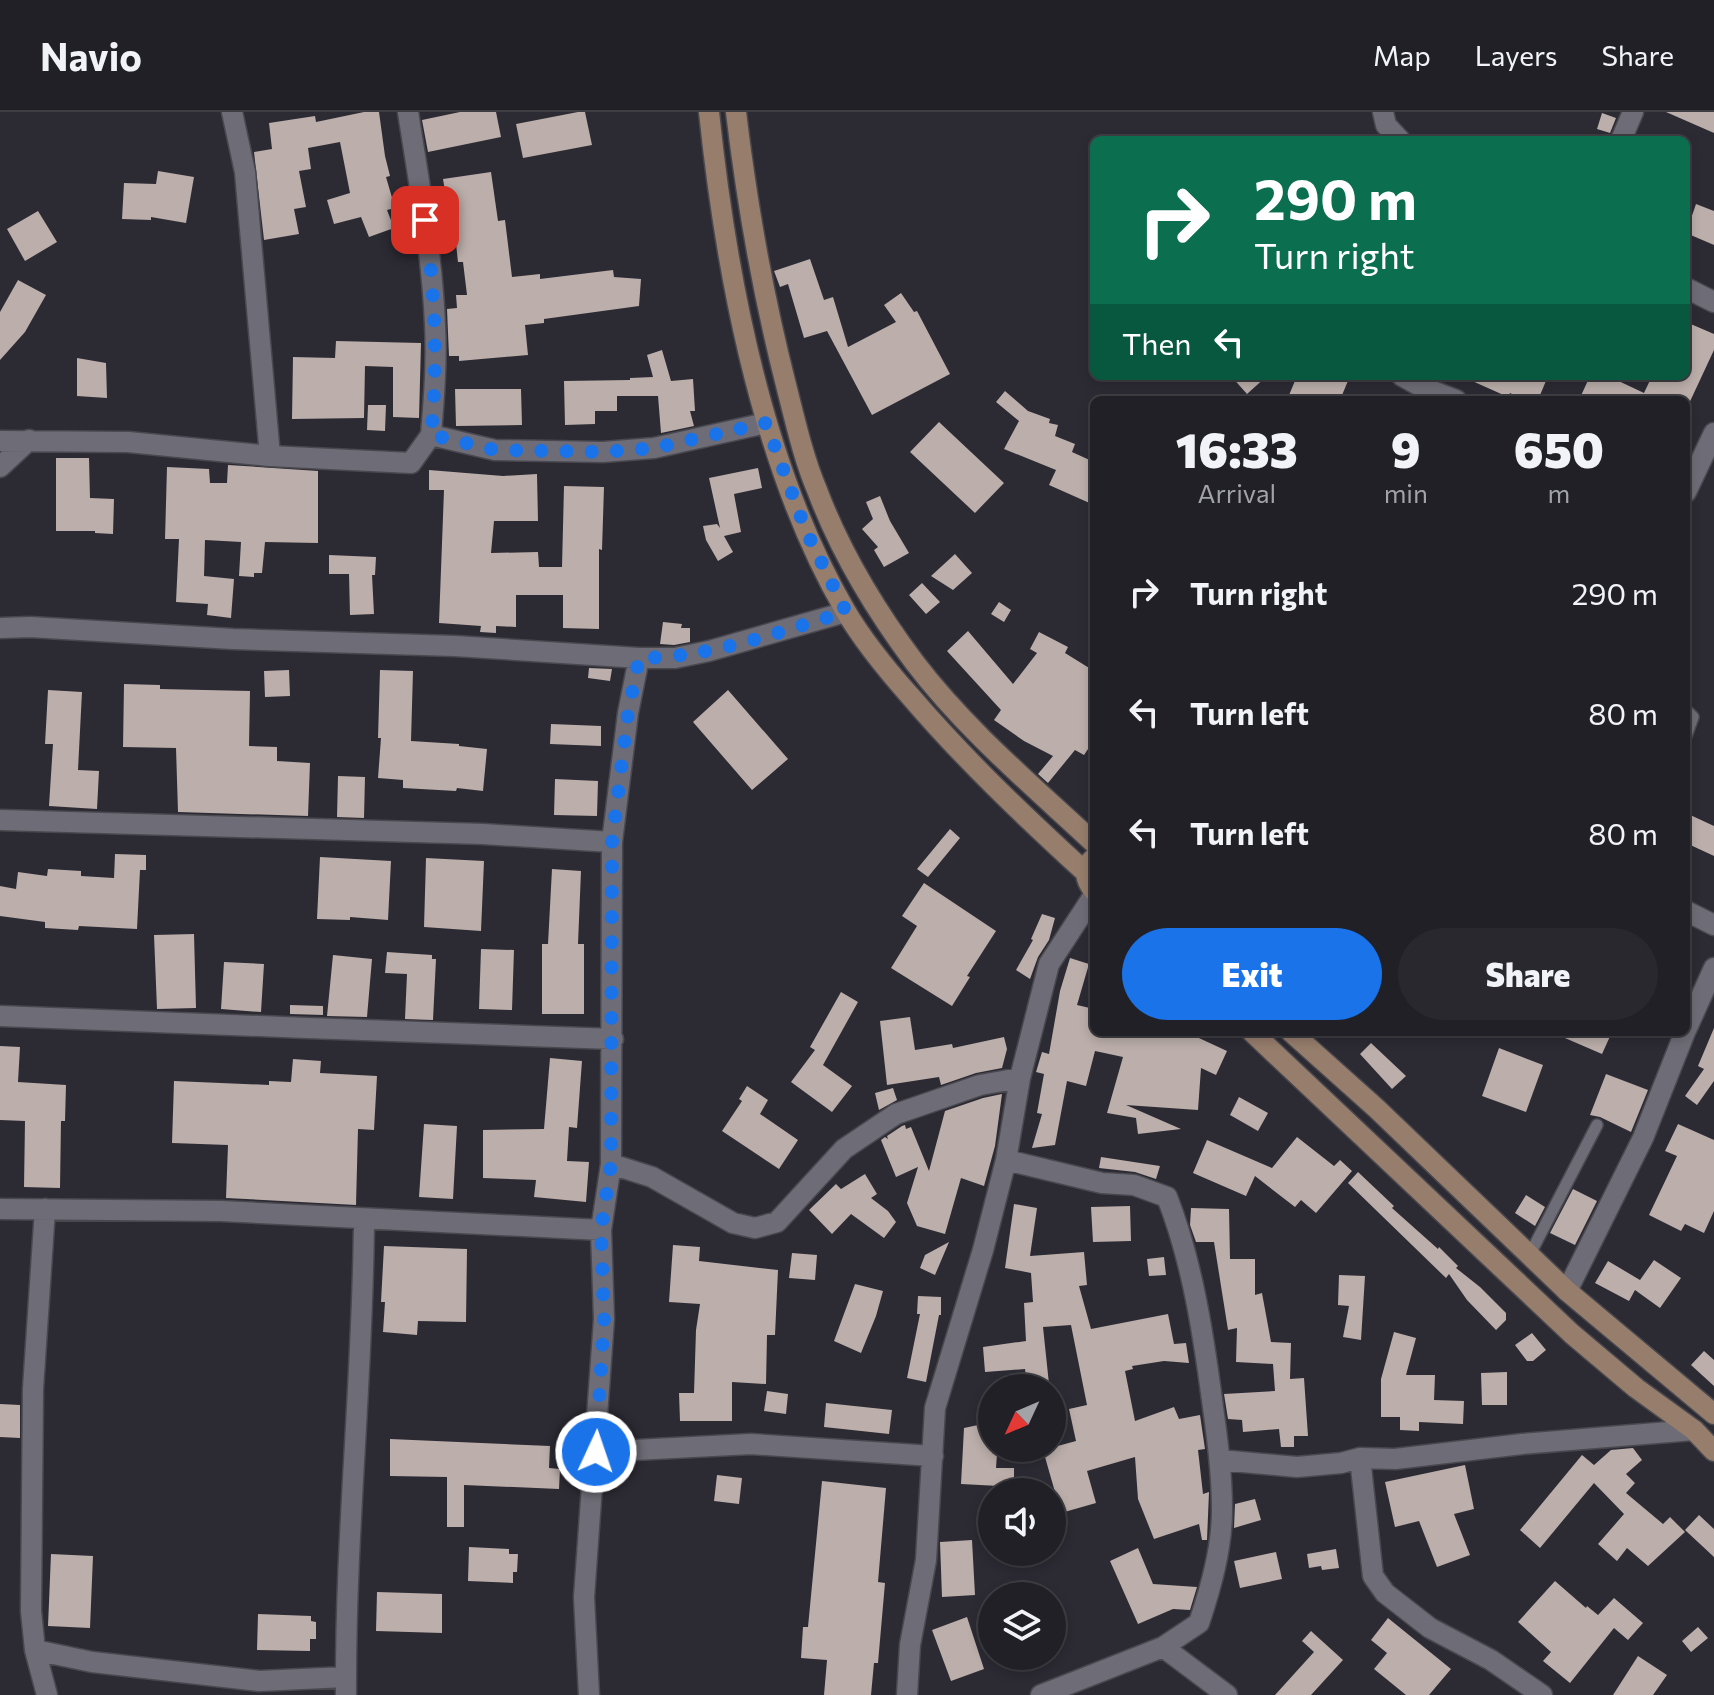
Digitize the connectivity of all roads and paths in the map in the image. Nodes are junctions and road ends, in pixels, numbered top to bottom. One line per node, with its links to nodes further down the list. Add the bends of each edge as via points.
1 (232, 112): 18 (street, via 245,172)
2 (408, 112): 15 (street, via 435,326)
3 (709, 112): 13 (main road, via 729,253)
4 (736, 112): 25 (main road, via 746,196 778,355 815,487 832,526 916,664 957,712)
5 (1383, 112): 7 (street)
6 (1633, 112): 8 (street)
7 (1396, 136)
8 (1623, 136)
9 (1690, 290): 10 (street)
10 (1714, 302)
11 (1409, 380): 12 (street)
12 (1446, 396)
13 (766, 423): 15 (street, via 654,448 603,452 495,450); 21 (main road, via 806,531)
14 (1714, 433): 20 (street)
15 (431, 435): 18 (street, via 411,463)
16 (29, 440): 17 (street); 18 (street, via 128,442); 19 (street)
17 (0, 441)
18 (270, 456)
19 (0, 467)
20 (1690, 484)
21 (846, 612): 23 (street, via 709,651); 27 (main road, via 943,735)
22 (0, 628): 23 (street)
23 (639, 658): 26 (street)
24 (0, 820): 26 (street)
25 (1090, 839)
26 (612, 842): 37 (street)
27 (1090, 877)
28 (1090, 883): 38 (street, via 1049,964)
29 (1690, 913): 30 (street)
30 (1714, 925)
31 (1714, 968): 33 (street)
32 (0, 1016): 37 (street)
33 (1690, 1022)
34 (1256, 1036): 49 (main road, via 1572,1334)
35 (1295, 1036): 46 (main road)
36 (1684, 1036): 47 (street, via 1643,1138)
37 (613, 1039): 41 (street)
38 (1020, 1078): 40 (street); 41 (street, via 980,1085 896,1114 844,1149 777,1222 755,1228 733,1223 652,1177)
39 (1597, 1125): 46 (lane)
40 (1006, 1160): 52 (street, via 935,1408); 54 (street, via 1102,1183 1134,1185 1167,1197 1203,1332)
41 (611, 1164): 45 (street)
42 (0, 1209): 43 (street)
43 (45, 1209): 44 (street, via 207,1210); 56 (street, via 33,1389)
44 (364, 1220): 45 (street); 57 (street)
45 (601, 1230): 51 (street, via 604,1319)
46 (1529, 1256): 47 (main road)
47 (1567, 1291): 48 (main road)
48 (1714, 1414)
49 (1694, 1430): 50 (main road); 53 (street)
50 (1714, 1451)
51 (596, 1452): 52 (street, via 751,1444); 59 (street, via 584,1597)
52 (933, 1456): 60 (street, via 926,1560)
53 (1360, 1458): 54 (street, via 1297,1467); 63 (street, via 1373,1576 1385,1593 1430,1628)
54 (1220, 1460): 55 (street, via 1222,1511 1209,1593 1199,1623)
55 (1163, 1647): 61 (street); 62 (street)
56 (35, 1650): 57 (street, via 92,1662); 58 (street)
57 (346, 1686)
58 (47, 1695)
59 (589, 1695)
60 (907, 1695)
61 (1041, 1695)
62 (1227, 1695)
63 (1542, 1695)

